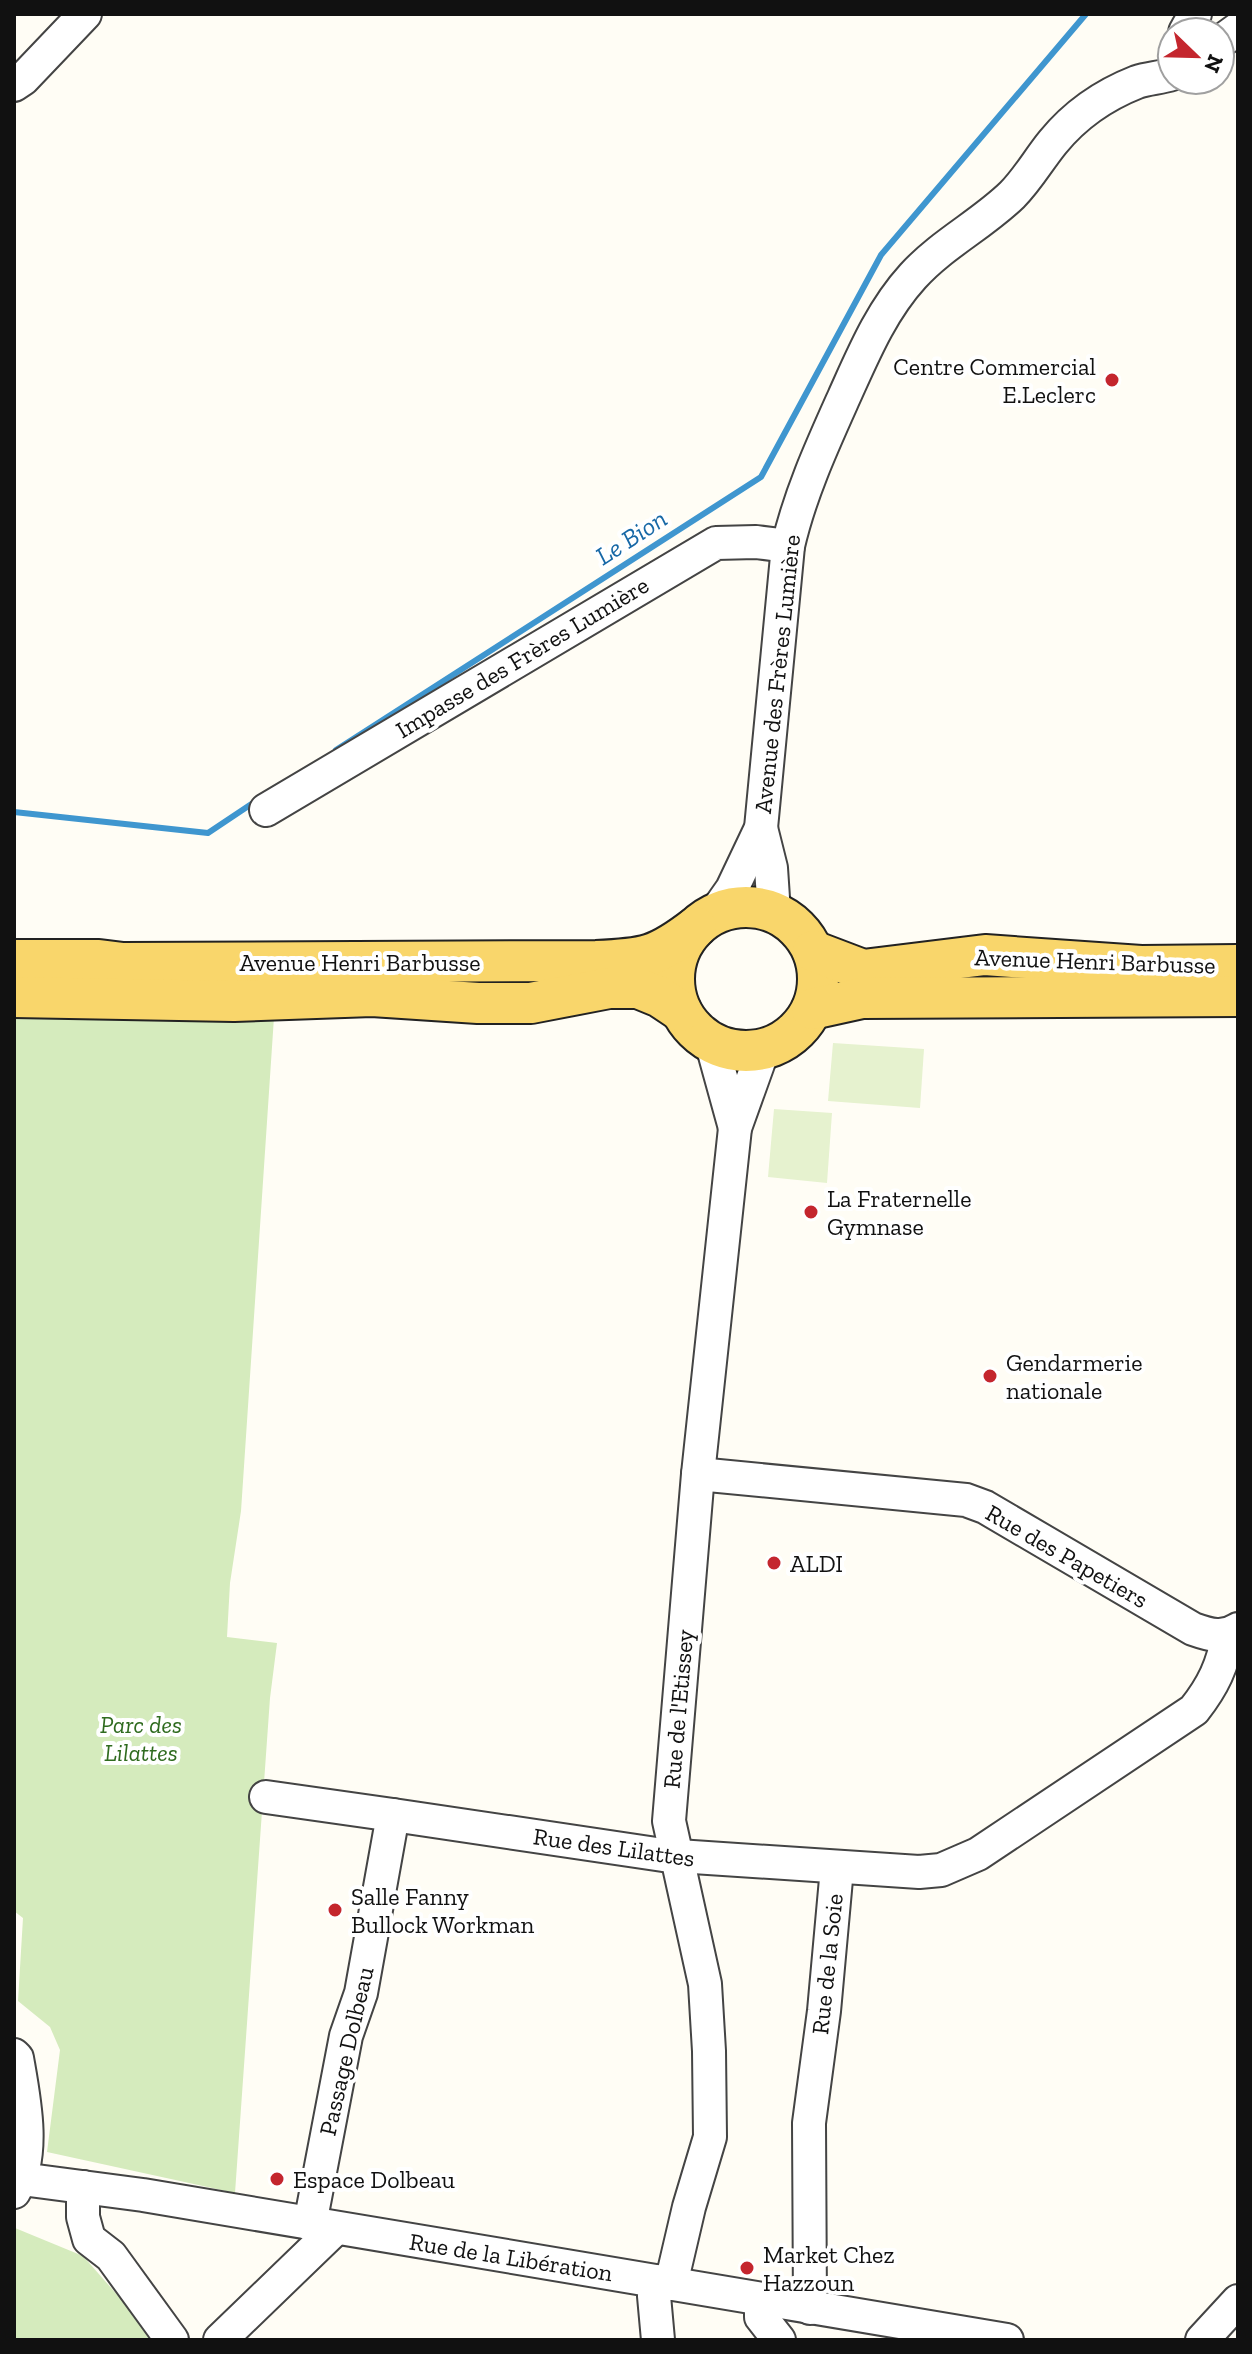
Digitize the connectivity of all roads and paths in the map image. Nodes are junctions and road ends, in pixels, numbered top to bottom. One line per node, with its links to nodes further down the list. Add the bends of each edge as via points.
1 (85, 14): 5 (street)
2 (1156, 64): 4 (street, Avenue des Frères Lumière)
3 (1156, 78): 4 (street, Avenue des Frères Lumière)
4 (1140, 81): 6 (street, Avenue des Frères Lumière, via 1109,94 1079,116 1016,191 990,217 949,242 884,314 816,459)
5 (14, 85)
6 (788, 546): 7 (street, Impasse des Frères Lumière, via 716,543); 8 (street, Avenue des Frères Lumière)
7 (266, 810)
8 (761, 828): 9 (street, Avenue des Frères Lumière); 10 (street, Avenue des Frères Lumière, via 732,889)
9 (774, 913): 10 (main road, via 747,907 721,911); 11 (main road, via 795,926)
10 (705, 922): 12 (main road, Avenue Henri Barbusse, via 668,949 610,961); 17 (main road, via 679,952 674,982)
11 (813, 951): 13 (main road, Avenue Henri Barbusse, via 863,970 985,955 1141,966); 16 (main road, via 818,979)
12 (14, 960)
13 (1238, 965)
14 (1238, 996): 16 (main road, Avenue Henri Barbusse, via 862,998)
15 (14, 997): 17 (main road, Avenue Henri Barbusse, via 234,1001 372,996 531,1003 609,988 638,988)
16 (812, 1009): 19 (main road, via 789,1038)
17 (681, 1011): 18 (main road, via 696,1032)
18 (711, 1041): 19 (main road, via 744,1052); 20 (street, Rue de l'Etissey)
19 (763, 1050): 20 (street, Rue de l'Etissey)
20 (735, 1128): 21 (street, Rue de l'Etissey)
21 (698, 1474): 22 (street, Rue des Papetiers, via 966,1500 1193,1629 1212,1635); 25 (street, Rue de l'Etissey, via 669,1821)
22 (1233, 1632): 26 (street, Rue de la Soie, via 1211,1689 1194,1710 978,1854 941,1870)
23 (266, 1797): 24 (street)
24 (393, 1815): 25 (street, Rue des Lilattes); 30 (street, Passage Dolbeau, via 361,1993 346,2036)
25 (676, 1856): 26 (street, Rue des Lilattes); 31 (street, Rue de l'Etissey, via 705,1984 710,2137)
26 (837, 1868): 34 (street, Rue de la Soie, via 809,2123)
27 (14, 2055): 28 (street, via 27,2119)
28 (17, 2183): 29 (street, Rue de la Libération)
29 (83, 2187): 30 (street, Rue de la Libération); 35 (street, via 89,2239 111,2256)
30 (323, 2227): 31 (street, Rue de la Libération); 36 (street)
31 (663, 2283): 32 (street, Rue de la Libération); 37 (street, Rue de l'Etissey, via 654,2296)
32 (761, 2300): 34 (street, Rue de la Libération); 38 (street, via 761,2317)
33 (1238, 2301): 40 (street)
34 (810, 2308): 39 (street, Rue de la Libération)
35 (172, 2340)
36 (220, 2340)
37 (658, 2340)
38 (779, 2340)
39 (1007, 2340)
40 (1202, 2340)

